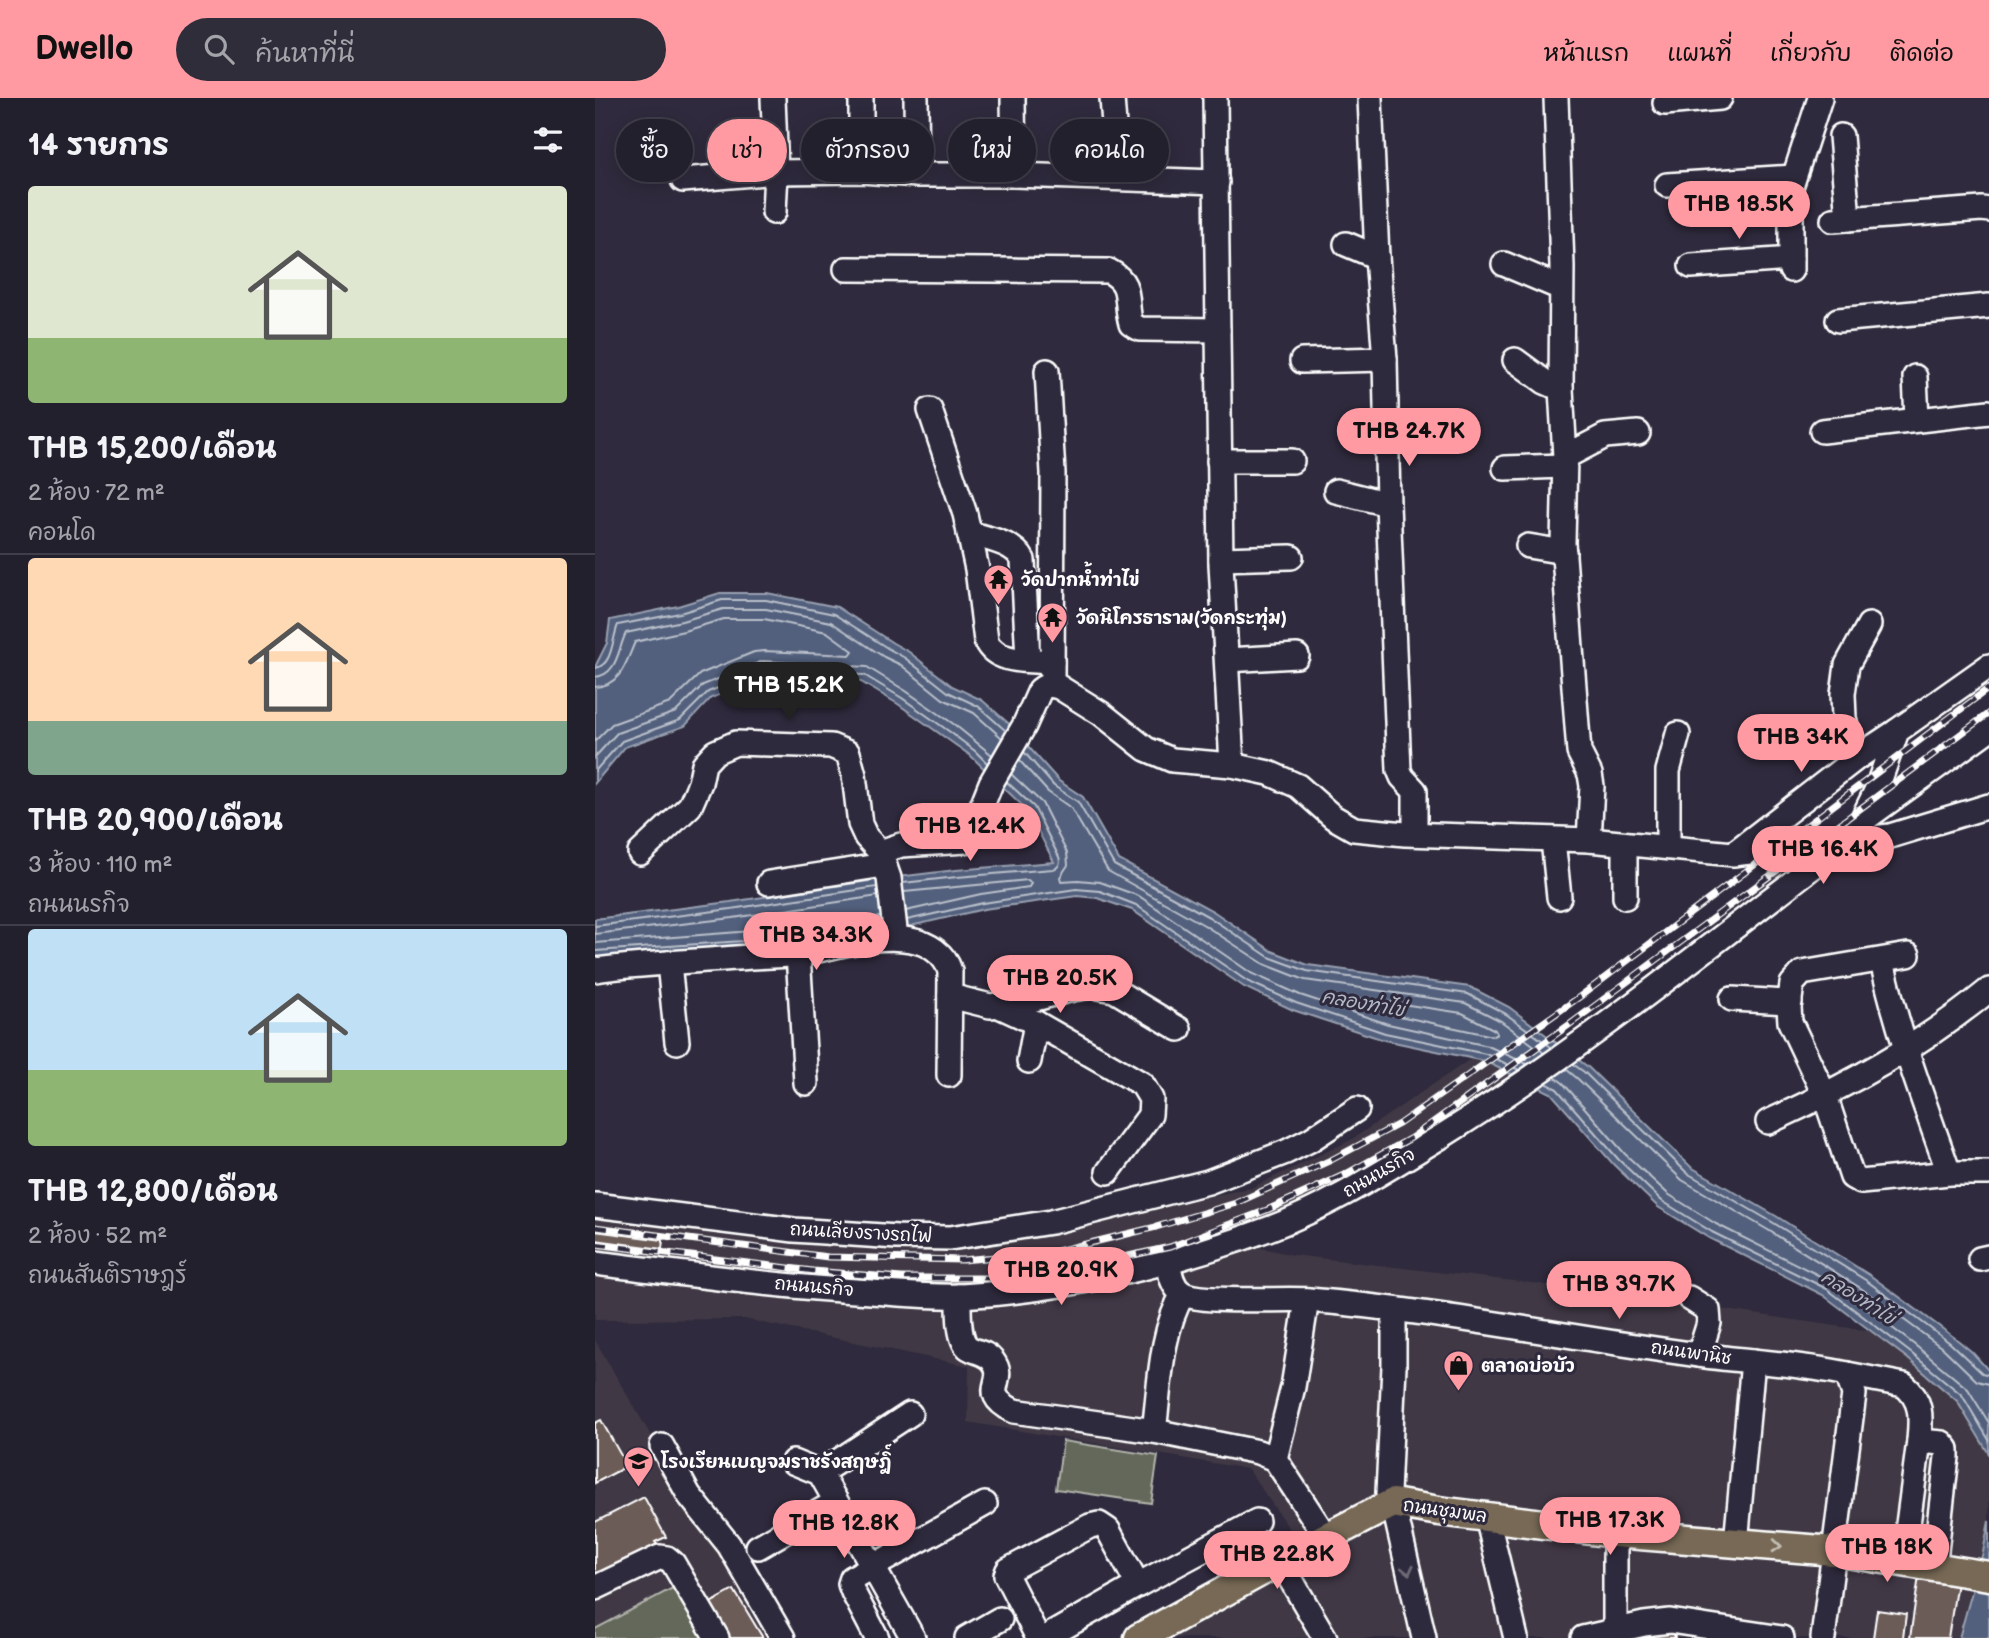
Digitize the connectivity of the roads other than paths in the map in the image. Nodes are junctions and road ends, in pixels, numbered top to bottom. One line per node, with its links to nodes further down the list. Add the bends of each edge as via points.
1 (773, 98): 12 (street)
2 (861, 98): 13 (street)
3 (916, 98): 14 (street)
4 (1013, 98): 15 (street)
5 (1112, 98): 16 (street)
6 (1215, 98): 21 (street)
7 (1370, 98): 26 (street)
8 (1556, 98): 30 (street)
9 (1720, 98): 11 (street)
10 (1819, 98): 18 (street)
11 (1665, 103)
12 (774, 119)
13 (861, 119)
14 (916, 119)
15 (1013, 119)
16 (1114, 119)
17 (1841, 136): 23 (street, via 1840,220)
18 (1794, 177): 22 (street); 28 (street, via 1791,264)
19 (1169, 180): 21 (street)
20 (776, 182): 24 (street)
21 (1217, 182): 33 (street)
22 (1667, 185)
23 (1989, 210)
24 (774, 212)
25 (1346, 244): 26 (street)
26 (1377, 257): 34 (street)
27 (1504, 264): 30 (street)
28 (1691, 266)
29 (846, 269): 33 (street, via 1109,271 1125,283 1131,324 1140,329)
30 (1561, 288): 39 (street)
31 (1989, 306): 32 (street)
32 (1839, 320)
33 (1218, 330): 45 (street)
34 (1385, 359): 35 (street); 50 (street)
35 (1302, 360)
36 (1515, 360): 39 (street)
37 (1047, 371): 61 (street, via 1053,473)
38 (1915, 377): 42 (street)
39 (1561, 388): 47 (street)
40 (930, 410): 51 (street)
41 (1989, 412): 42 (street)
42 (1917, 419): 43 (street)
43 (1822, 431)
44 (1638, 433): 47 (street, via 1605,436)
45 (1219, 461): 46 (street); 55 (street)
46 (1292, 461)
47 (1564, 461): 48 (street); 53 (street)
48 (1505, 468)
49 (1336, 491): 50 (street)
50 (1388, 504): 69 (street, via 1399,770 1415,791)
51 (969, 533): 58 (street, via 986,641 996,654); 58 (street, via 1008,546 1023,560)
52 (1528, 546): 53 (street)
53 (1564, 552): 71 (street, via 1579,752 1592,786)
54 (1291, 557): 55 (street)
55 (1221, 559): 59 (street)
56 (1869, 625): 65 (street, via 1847,665 1843,694 1844,718)
57 (1297, 656): 59 (street)
58 (1028, 660): 61 (street)
59 (1227, 660): 66 (street)
60 (1989, 666): 63 (street)
61 (1052, 673): 66 (street, via 1059,687 1103,713 1146,749 1172,760); 77 (street, via 991,783 969,838 901,845)
62 (1989, 729): 68 (street)
63 (1897, 731): 65 (street); 68 (street, ถนนนรกิจ)
64 (1678, 734): 74 (street, via 1668,771)
65 (1858, 757): 76 (street)
66 (1232, 765): 69 (street, via 1269,773 1297,786 1354,829)
67 (1989, 806): 72 (street, via 1891,836)
68 (1862, 820): 72 (street, ถนนนรกิจ)
69 (1415, 834): 70 (street)
70 (1553, 840): 71 (street); 79 (street)
71 (1589, 840): 73 (street)
72 (1845, 842): 76 (street); 106 (street, ถนนนรกิจ, via 1588,1039 1392,1167 1272,1227)
73 (1625, 844): 74 (street); 80 (street)
74 (1668, 847): 76 (street)
75 (640, 853): 77 (street, via 690,806 704,764 715,752 736,743 831,746 848,753 860,824)
76 (1733, 854)
77 (884, 865): 78 (street); 81 (street)
78 (769, 883)
79 (1559, 897)
80 (1625, 897)
81 (896, 937): 82 (street); 88 (street, via 929,946 948,961)
82 (798, 954): 85 (street); 98 (street)
83 (1908, 955): 84 (street)
84 (1882, 961): 90 (street, via 1801,973 1792,984); 95 (street)
85 (669, 963): 86 (street); 94 (street)
86 (595, 970)
87 (1989, 990): 95 (street)
88 (950, 996): 91 (street); 97 (street)
89 (1732, 999): 90 (street)
90 (1790, 1002): 99 (street, via 1790,1022)
91 (997, 1005): 92 (street); 93 (street, via 1093,986 1114,990)
92 (1036, 1023): 96 (street); 102 (street, via 1142,1084 1151,1099 1150,1115)
93 (1178, 1029)
94 (677, 1042)
95 (1905, 1051): 99 (street); 103 (street)
96 (1029, 1061)
97 (949, 1075)
98 (806, 1083)
99 (1825, 1096): 101 (street); 103 (street, via 1852,1177 1861,1182)
100 (1357, 1109): 105 (street, ถนนเลียงรางรถไฟ, via 1286,1152 1208,1182 1083,1215 950,1238 793,1230)
101 (1768, 1122)
102 (1108, 1172)
103 (1949, 1173): 104 (street)
104 (1989, 1173)
105 (595, 1205)
106 (1168, 1260): 108 (street, via 1173,1282); 109 (street, ถนนนรกิจ, via 1044,1289)
107 (595, 1263): 109 (street, ถนนนรกิจ, via 810,1288)
108 (1182, 1294): 111 (street, ถนนพานิช); 117 (street, via 1167,1336)
109 (959, 1296): 117 (street, via 964,1343 993,1362 997,1371 994,1395 1000,1404 1014,1411)
110 (1689, 1298): 113 (street, via 1708,1310 1709,1323)
111 (1307, 1300): 112 (street, ถนนพานิช); 120 (street)
112 (1394, 1310): 113 (street, ถนนพานิช); 124 (street, via 1388,1493)
113 (1699, 1355): 114 (street, ถนนพานิช)
114 (1753, 1361): 115 (street, ถนนพานิช); 130 (street)
115 (1847, 1374): 118 (street, ถนนพานิช, via 1909,1389 1921,1414); 132 (street, via 1854,1394)
116 (910, 1414): 122 (street)
117 (1154, 1431): 120 (street)
118 (1919, 1441): 134 (street); 136 (street, via 1943,1443 1947,1449)
119 (662, 1446): 145 (street, via 689,1495 729,1545)
120 (1275, 1459): 129 (street)
121 (793, 1462): 122 (street)
122 (820, 1473): 123 (street)
123 (837, 1502): 131 (street); 135 (street)
124 (1393, 1503): 126 (main road, ถนนชุมพล); 129 (main road, ถนนชุมพล); 152 (street, one-way to 152)
125 (985, 1504): 135 (street)
126 (1487, 1517): 128 (main road, ถนนชุมพล); 153 (street)
127 (1257, 1521): 138 (street)
128 (1615, 1533): 130 (main road, ถนนชุมพล); 141 (street)
129 (1326, 1537): 133 (main road, ถนนชุมพล)
130 (1736, 1543): 132 (main road, ถนนชุมพล, one-way to 132)
131 (758, 1547)
132 (1834, 1551): 134 (main road, ถนนชุมพล); 156 (street)
133 (1280, 1561): 150 (main road, ถนนชุมพล); 151 (street)
134 (1903, 1562): 136 (main road, ถนนชุมพล)
135 (873, 1567): 142 (street); 146 (street, via 852,1578 850,1584)
136 (1941, 1569): 137 (main road, ถนนชุมพล)
137 (1989, 1576)
138 (1138, 1585): 148 (street, via 1108,1530 1099,1524 1090,1526 1008,1570 1006,1575); 149 (street)
139 (595, 1588): 144 (street, via 660,1557 667,1558)
140 (1000, 1619): 147 (street)
141 (1615, 1632): 143 (street, via 1670,1621); 154 (street)
142 (902, 1634)
143 (1729, 1634): 155 (street)
144 (717, 1638)
145 (783, 1638)
146 (877, 1638)
147 (967, 1638)
148 (1038, 1638)
149 (1045, 1638)
150 (1139, 1638)
151 (1325, 1638)
152 (1424, 1638)
153 (1515, 1638)
154 (1583, 1638)
155 (1782, 1638)
156 (1822, 1638)

